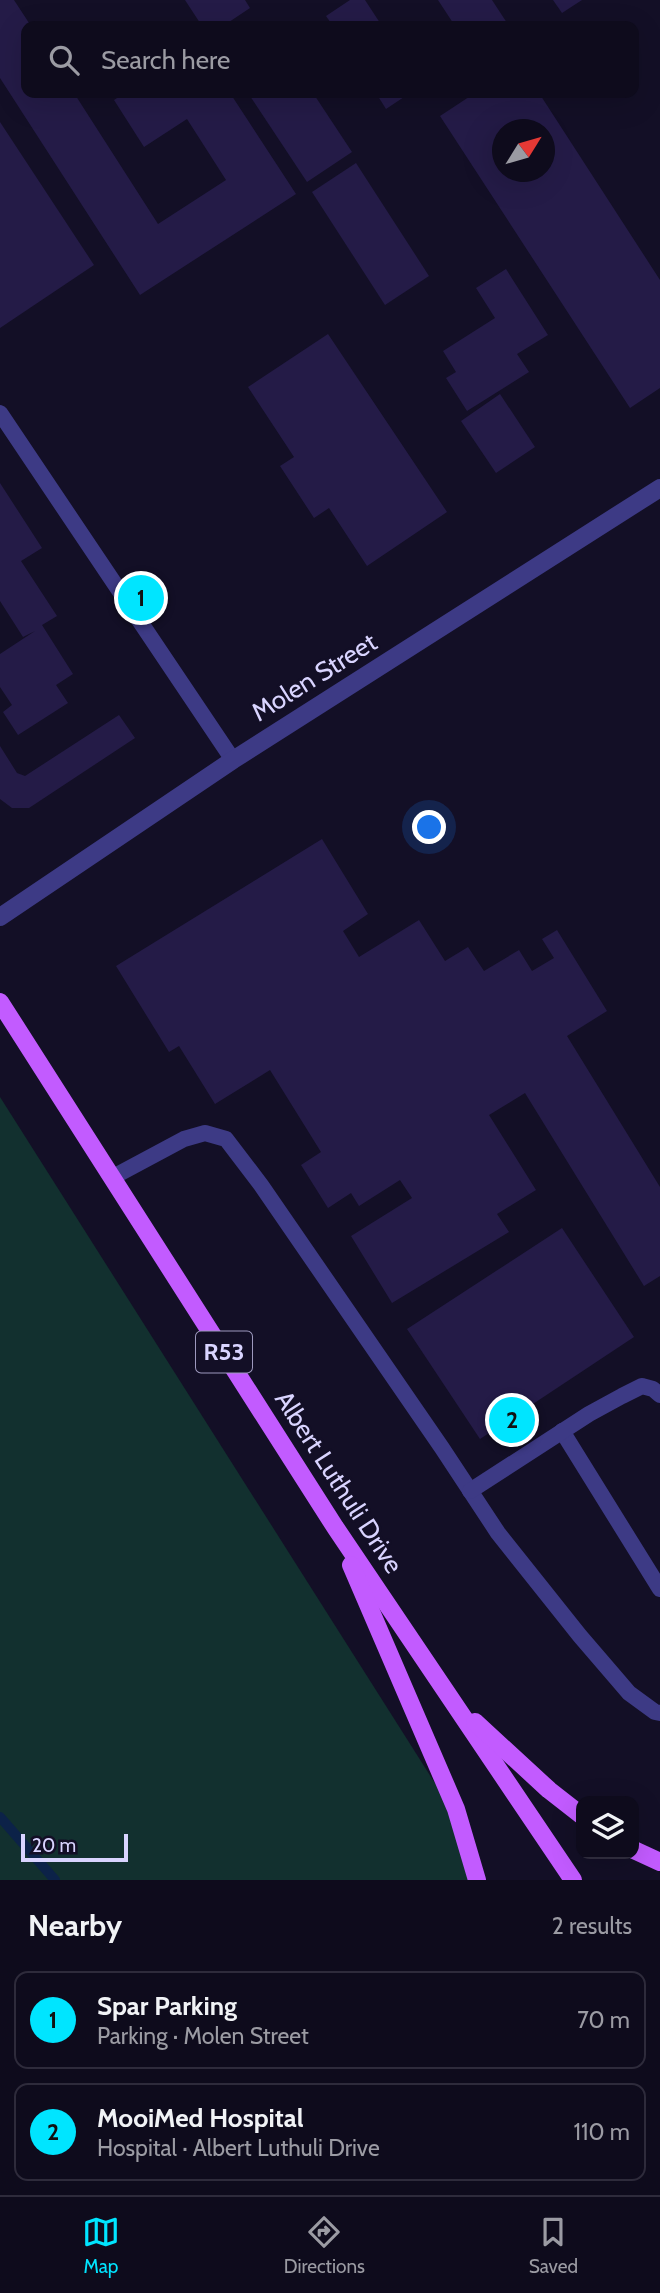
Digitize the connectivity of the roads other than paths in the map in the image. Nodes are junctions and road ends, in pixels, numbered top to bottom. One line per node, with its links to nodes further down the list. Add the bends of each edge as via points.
1 (0, 413): 3 (lane)
2 (660, 488): 3 (street, Molen Street)
3 (233, 760): 4 (street, Molen Street)
4 (0, 916)
5 (0, 1002): 6 (main road, Albert Luthuli Drive / R53)
6 (113, 1177): 9 (lane, via 184,1139 205,1133 226,1139); 10 (main road, Albert Luthuli Drive / R53)
7 (660, 1395): 8 (lane, via 642,1386)
8 (562, 1430): 9 (lane); 11 (lane)
9 (470, 1491): 13 (lane, via 580,1636 629,1693)
10 (335, 1527): 12 (main road, Albert Luthuli Drive / R53); 17 (main road, via 456,1809)
11 (660, 1589)
12 (452, 1701): 14 (main road); 18 (main road, Albert Luthuli Drive / R53)
13 (660, 1713)
14 (576, 1811)
15 (639, 1852): 16 (main road)
16 (660, 1862)
17 (477, 1880)
18 (573, 1880)

